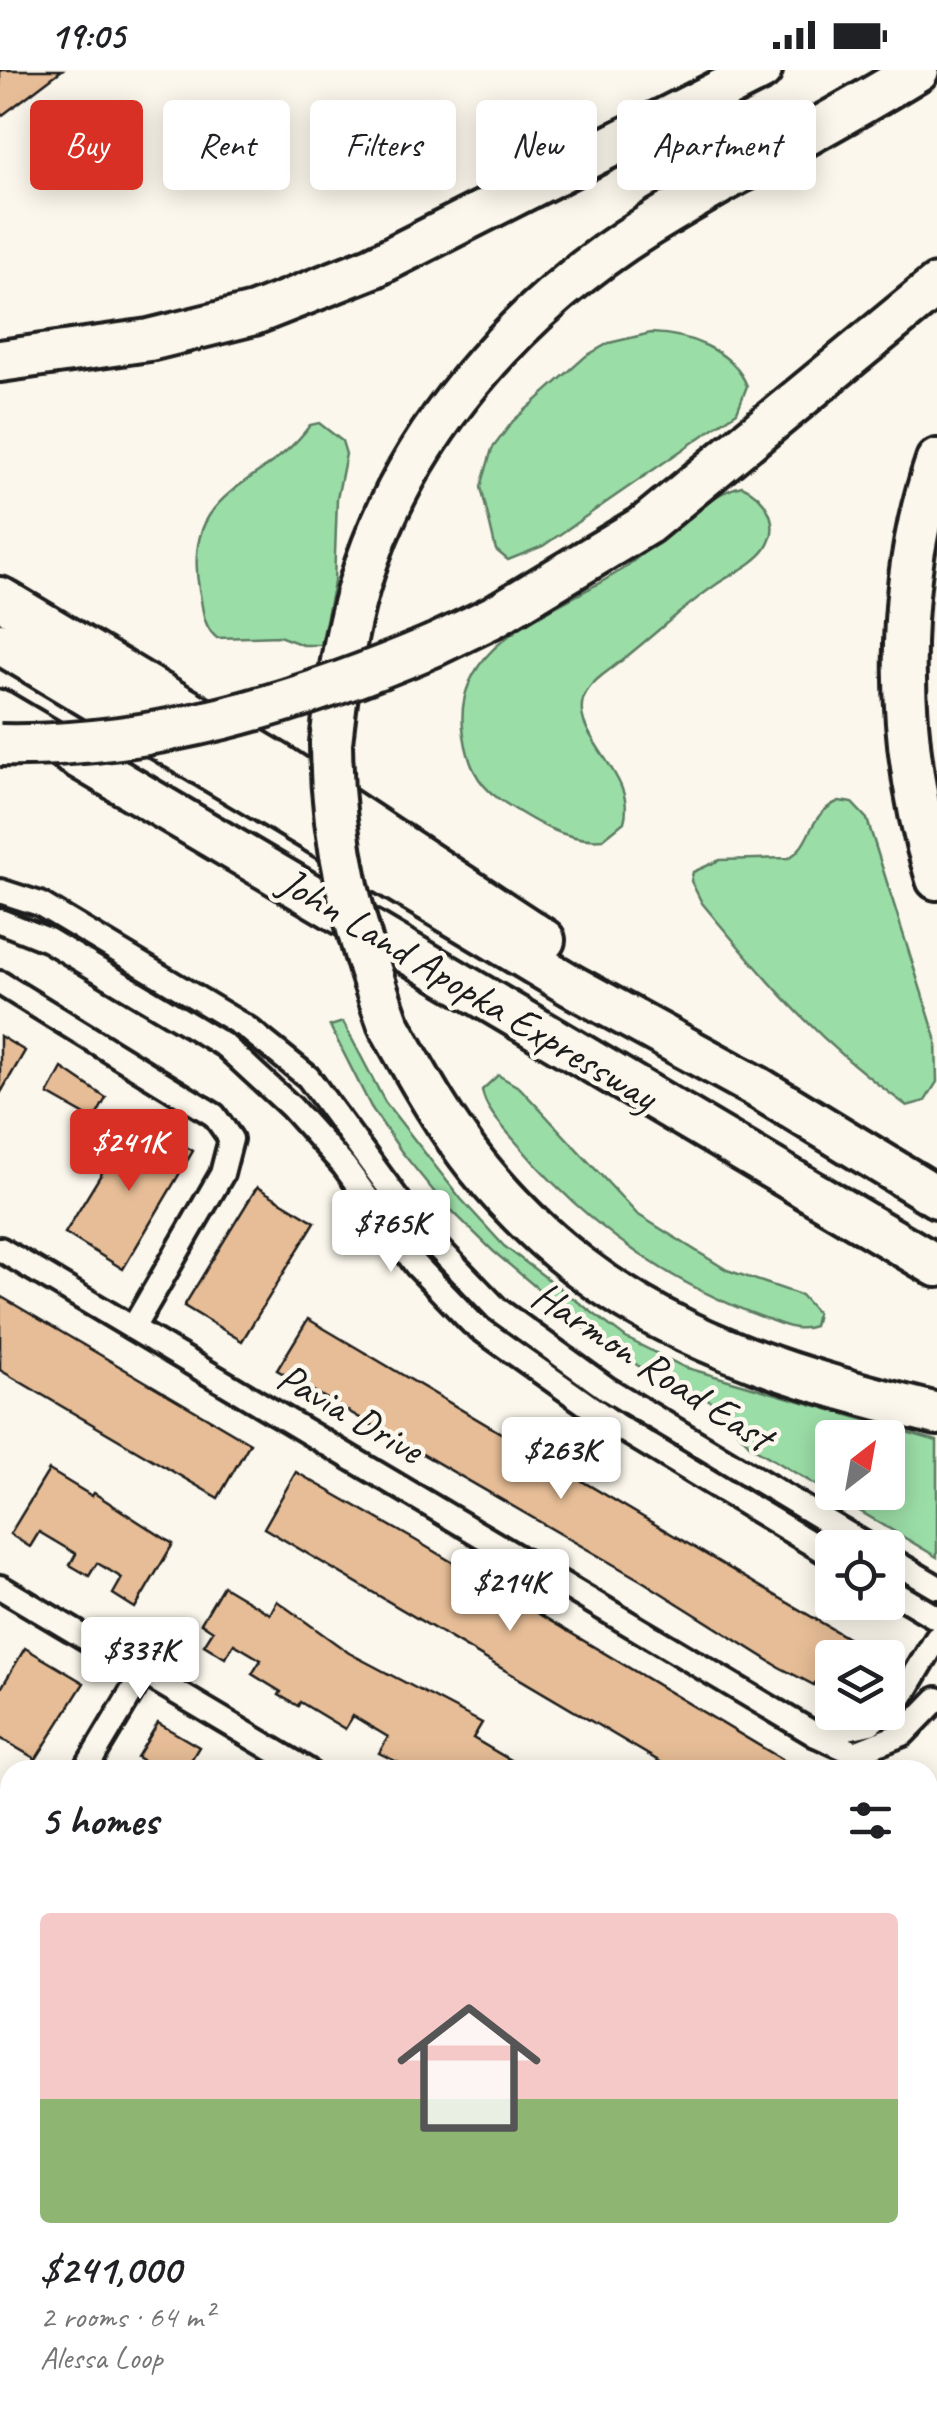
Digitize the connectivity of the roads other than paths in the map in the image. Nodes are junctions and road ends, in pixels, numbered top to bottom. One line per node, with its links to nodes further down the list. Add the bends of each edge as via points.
1 (761, 70): 4 (highway, via 373,267 254,314 149,340)
2 (918, 70): 19 (highway, bridge, via 645,228 541,306 479,369 389,507 342,654 331,743 332,810 345,892 389,1025 478,1166 595,1280 665,1324 770,1369)
3 (937, 286): 9 (highway, bridge, via 647,524 492,617 291,702 234,717 132,736)
4 (0, 362)
5 (937, 460): 10 (highway, via 912,570 906,669 912,765)
6 (0, 598): 14 (highway, via 276,763)
7 (0, 643): 14 (highway, John Land Apopka Expressway, via 572,986)
8 (0, 711): 17 (highway, John Land Apopka Expressway)
9 (0, 745)
10 (937, 879)
11 (0, 891): 20 (street, Harmon Road East, via 40,904 247,1028 308,1077 418,1227 497,1309 606,1388)
12 (0, 921): 21 (street, Harmon Road East, via 48,940 225,1046 334,1154 416,1265 472,1323 617,1426)
13 (0, 982): 18 (street, via 214,1115 231,1139 222,1174)
14 (757, 1088): 15 (highway, John Land Apopka Expressway)
15 (937, 1197)
16 (0, 1249): 18 (street, Pavia Drive)
17 (937, 1266)
18 (133, 1328): 32 (street, Pavia Drive)
19 (937, 1414)
20 (840, 1530)
21 (815, 1546)
22 (905, 1568): 24 (street)
23 (0, 1587): 28 (street)
24 (937, 1588)
25 (905, 1599): 26 (street)
26 (937, 1618)
27 (937, 1638): 29 (street)
28 (142, 1672): 33 (street); 34 (street)
29 (905, 1691)
30 (937, 1698): 32 (street, Pavia Drive, via 903,1734 855,1753)
31 (838, 1730): 32 (street)
32 (816, 1735)
33 (91, 1760)
34 (291, 1760)

